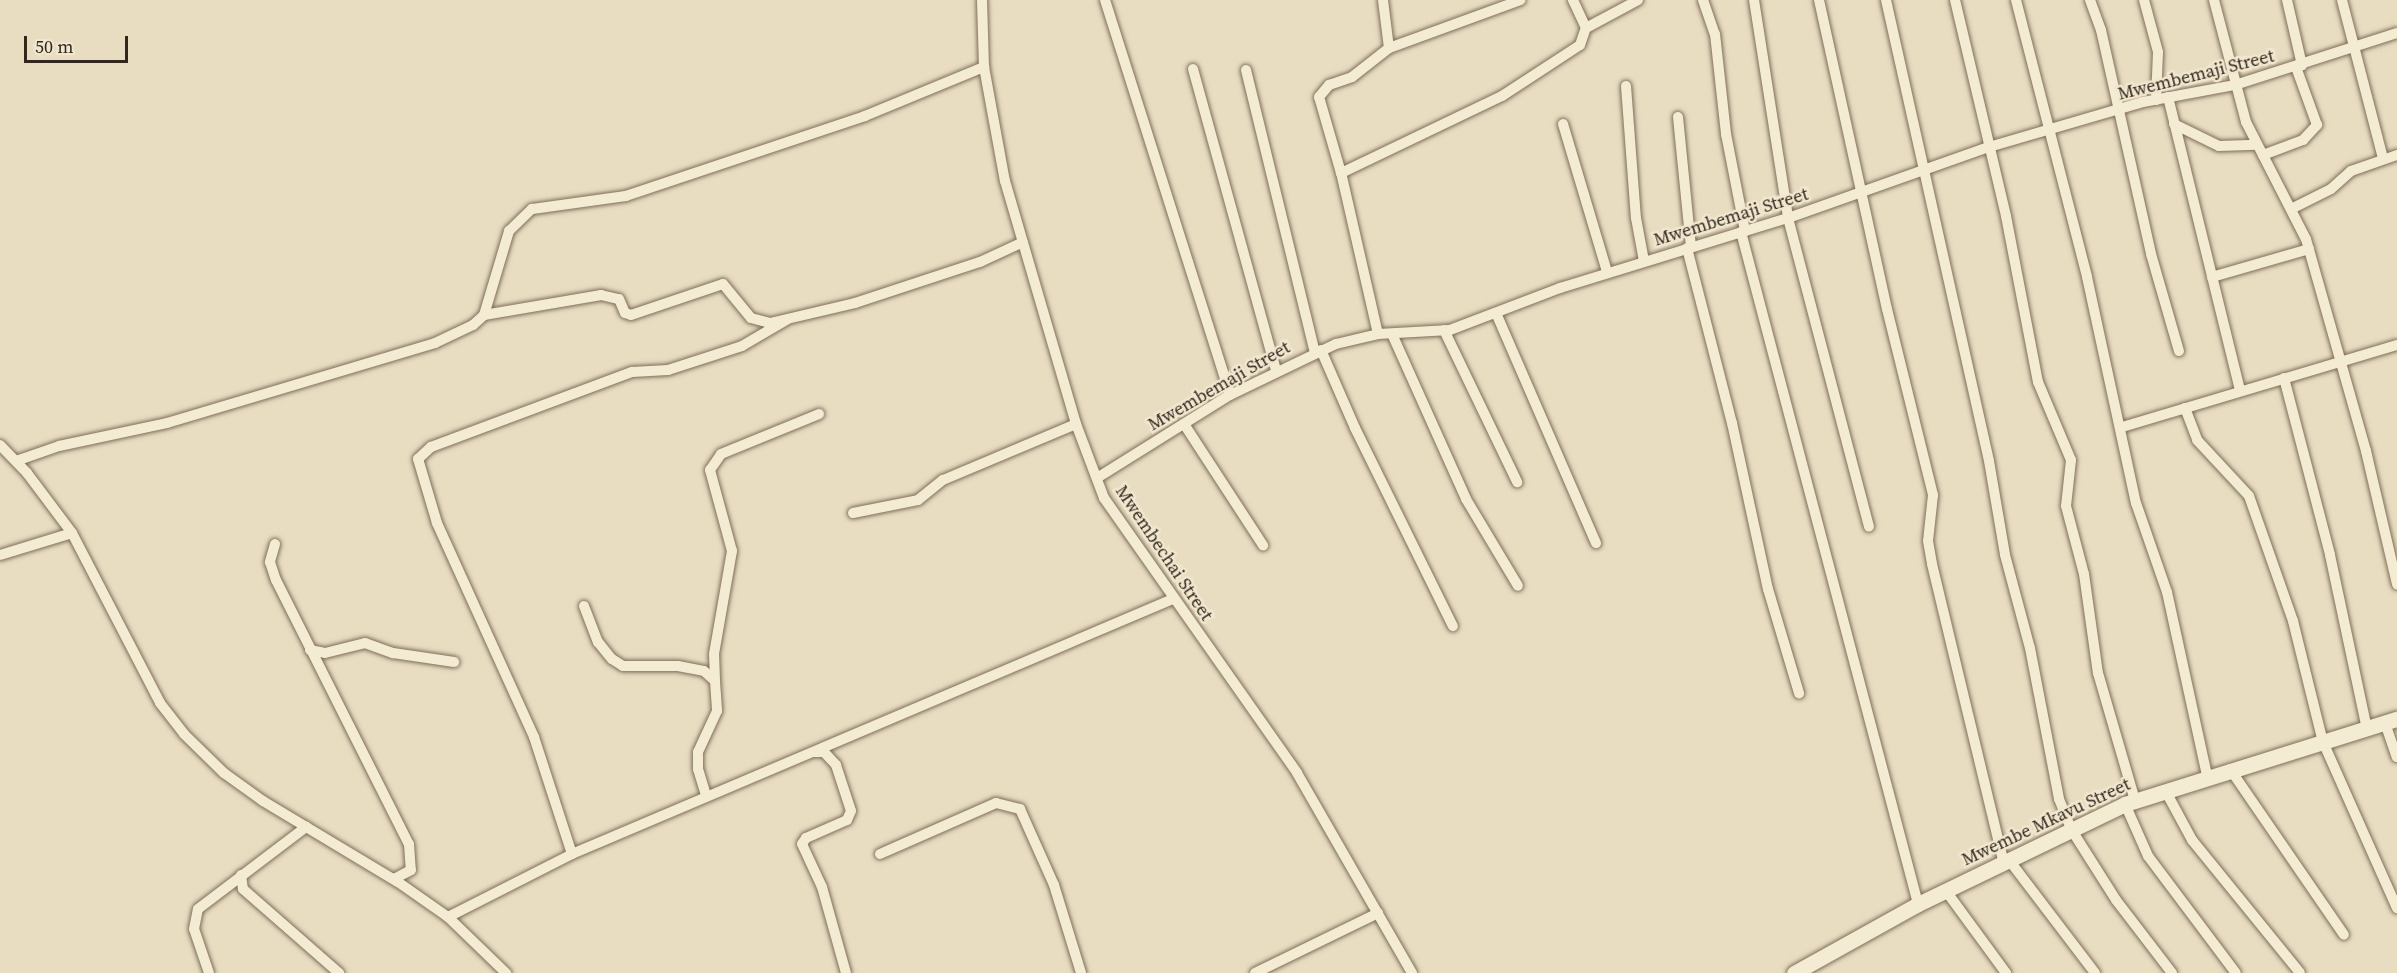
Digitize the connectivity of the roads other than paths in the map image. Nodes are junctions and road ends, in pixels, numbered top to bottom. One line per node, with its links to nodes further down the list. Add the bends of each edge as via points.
1 (982, 0): 23 (street, Mwembechai Street)
2 (1105, 0): 65 (street)
3 (1383, 0): 21 (street)
4 (1521, 0): 21 (street)
5 (1573, 0): 18 (street)
6 (1638, 0): 18 (street)
7 (1704, 0): 45 (street, via 1715,34 1726,134)
8 (1754, 0): 44 (street)
9 (1819, 0): 42 (street)
10 (1886, 0): 40 (street)
11 (1955, 0): 36 (street)
12 (2016, 0): 34 (street)
13 (2090, 0): 30 (street)
14 (2144, 0): 29 (street, via 2158,52)
15 (2214, 0): 26 (street)
16 (2287, 0): 22 (street)
17 (2342, 0): 20 (street)
18 (1586, 28): 41 (street, via 1580,45 1502,96)
19 (2397, 33): 20 (street, Mwembemaji Street)
20 (2355, 47): 22 (street, Mwembemaji Street); 39 (street)
21 (1389, 48): 41 (street, via 1352,77 1329,85 1319,97)
22 (2299, 66): 26 (street, Mwembemaji Street); 37 (street, via 2317,125 2303,140)
23 (984, 67): 46 (street, Mwembechai Street, via 995,143); 53 (street, via 865,116 626,196 532,209 508,231)
24 (1193, 69): 62 (street)
25 (1246, 70): 59 (street)
26 (2235, 85): 28 (street, Mwembemaji Street); 35 (street)
27 (1626, 86): 49 (street, via 1636,218)
28 (2168, 98): 29 (street, Mwembemaji Street); 33 (street)
29 (2156, 100): 30 (street, Mwembemaji Street)
30 (2119, 110): 34 (street, Mwembemaji Street); 60 (street, via 2151,254)
31 (1678, 117): 47 (street)
32 (1563, 124): 50 (street)
33 (2174, 124): 35 (street, via 2218,146); 51 (street)
34 (2051, 131): 36 (street, Mwembemaji Street); 70 (street)
35 (2256, 145): 37 (street)
36 (1989, 147): 40 (street, Mwembemaji Street); 100 (street, via 2038,382 2071,460 2066,506 2084,573 2098,673)
37 (2263, 155): 43 (street)
38 (2397, 155): 39 (street)
39 (2383, 159): 43 (street, via 2351,171 2331,189)
40 (1924, 171): 42 (street, Mwembemaji Street); 102 (street, via 1989,461 2005,555 2033,659 2053,773)
41 (1341, 173): 56 (street)
42 (1861, 192): 44 (street, Mwembemaji Street); 105 (street, via 1933,495 1928,541 1932,564)
43 (2293, 208): 48 (street)
44 (1788, 218): 45 (street, Mwembemaji Street); 76 (street)
45 (1743, 231): 47 (street, Mwembemaji Street); 109 (street)
46 (1023, 242): 54 (street, via 952,271 855,303); 68 (street, Mwembechai Street)
47 (1689, 248): 49 (street, Mwembemaji Street); 90 (street, via 1763,567)
48 (2309, 249): 51 (street); 61 (street)
49 (1644, 261): 50 (street, Mwembemaji Street)
50 (1607, 272): 52 (street, Mwembemaji Street)
51 (2212, 277): 64 (street)
52 (1496, 313): 55 (street, Mwembemaji Street); 78 (street)
53 (484, 315): 54 (street, via 601,295 622,301 628,316 723,284 751,318 770,323); 72 (street, via 473,325 435,343 391,357 167,423 59,446)
54 (788, 319): 103 (street, via 742,346 668,370 632,372 431,447 418,459 437,524 534,737)
55 (1444, 330): 57 (street, Mwembemaji Street); 74 (street)
56 (1377, 334): 57 (street, Mwembemaji Street); 59 (street, Mwembemaji Street)
57 (1392, 334): 83 (street, via 1467,499)
58 (2397, 345): 61 (street)
59 (1318, 351): 62 (street, Mwembemaji Street); 86 (street)
60 (2179, 351)
61 (2342, 363): 63 (street); 82 (street)
62 (1276, 370): 65 (street, Mwembemaji Street)
63 (2284, 378): 64 (street); 92 (street, via 2330,555)
64 (2240, 390): 66 (street)
65 (1230, 395): 69 (street, Mwembemaji Street)
66 (2185, 408): 70 (street); 93 (street, via 2209,456 2249,496 2293,621)
67 (819, 414): 89 (street, via 721,454 710,470 732,551 714,654)
68 (1076, 424): 73 (street, Mwembechai Street); 75 (street, via 943,480 918,500)
69 (1184, 424): 73 (street, Mwembemaji Street); 80 (street)
70 (2122, 427): 97 (street, via 2136,503 2167,592)
71 (0, 445): 72 (street)
72 (16, 461): 77 (street)
73 (1097, 478): 84 (street, Mwembechai Street, via 1109,506)
74 (1517, 482)
75 (853, 513)
76 (1869, 527)
77 (72, 534): 81 (street); 101 (street, via 168,714 224,773)
78 (1596, 543)
79 (275, 544): 87 (street, via 271,568)
80 (1263, 545)
81 (0, 555)
82 (2397, 584)
83 (1518, 586)
84 (1173, 599): 94 (street, via 1009,672 914,706); 111 (street, Mwembechai Street, via 1297,773)
85 (584, 606): 89 (street, via 598,642 622,666 678,666 704,671)
86 (1453, 626)
87 (310, 650): 88 (street, via 325,653 365,643 399,654); 107 (street, via 409,844 411,870)
88 (454, 662)
89 (715, 681): 99 (street, via 717,711 698,752 698,769)
90 (1799, 693)
91 (2391, 721): 92 (street, Mwembe Mkavu Street); 95 (street)
92 (2367, 729): 93 (street, Mwembe Mkavu Street)
93 (2323, 742): 96 (street, Mwembe Mkavu Street); 110 (street)
94 (811, 752): 99 (street); 118 (street, via 824,752 831,757 851,811 848,820 806,838 802,844 822,887)
95 (2397, 757)
96 (2229, 769): 97 (street, Mwembe Mkavu Street); 113 (street)
97 (2207, 776): 98 (street, Mwembe Mkavu Street)
98 (2165, 790): 100 (street, Mwembe Mkavu Street); 126 (street, via 2192,840 2270,931)
99 (706, 796): 103 (street)
100 (2130, 802): 102 (street, Mwembe Mkavu Street); 125 (street, via 2148,856)
101 (306, 827): 106 (street); 107 (street)
102 (2071, 829): 105 (street, Mwembe Mkavu Street); 124 (street, via 2116,900)
103 (572, 854): 112 (street)
104 (880, 854): 119 (street, via 996,803 1020,809 1054,885)
105 (2006, 862): 108 (street, Mwembe Mkavu Street); 123 (street)
106 (241, 875): 115 (street, via 206,900 194,920); 116 (street, via 243,889)
107 (394, 879): 112 (street)
108 (1946, 891): 109 (street, Mwembe Mkavu Street); 122 (street)
109 (1918, 904): 114 (street, Mwembe Mkavu Street)
110 (2397, 908)
111 (1378, 913): 120 (street); 121 (street, Mwembechai Street)
112 (448, 917): 117 (street)
113 (2344, 934)
114 (1803, 971)
115 (209, 973)
116 (339, 973)
117 (506, 973)
118 (846, 973)
119 (1081, 973)
120 (1255, 973)
121 (1412, 973)
122 (2006, 973)
123 (2095, 973)
124 (2172, 973)
125 (2236, 973)
126 (2300, 973)

